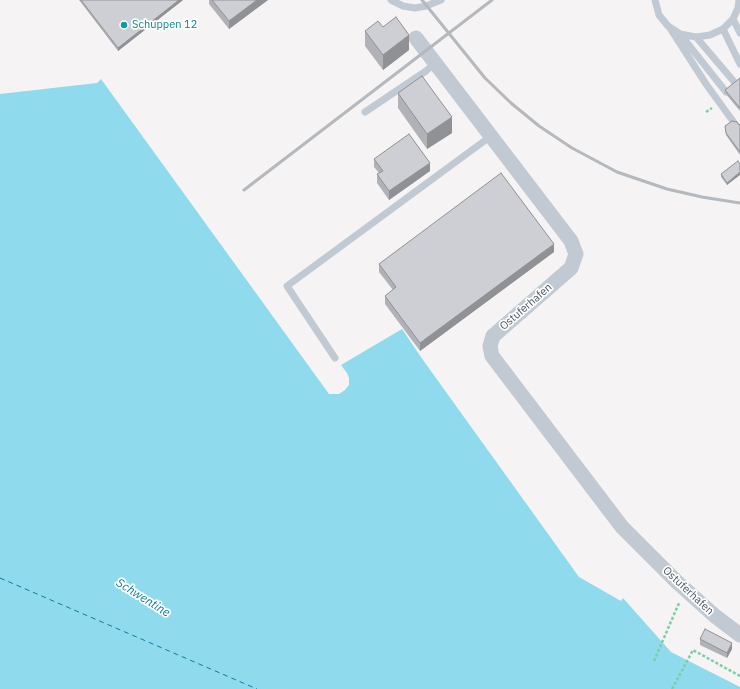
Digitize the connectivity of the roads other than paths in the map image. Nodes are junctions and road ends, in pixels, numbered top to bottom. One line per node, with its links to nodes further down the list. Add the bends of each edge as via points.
1 (391, 0): 2 (lane, via 415,8)
2 (441, 0)
3 (655, 0): 6 (lane, via 660,15)
4 (739, 6): 5 (lane)
5 (733, 19): 7 (lane); 8 (lane)
6 (668, 26): 9 (lane); 17 (lane)
7 (723, 29): 10 (lane, via 710,35); 13 (lane)
8 (740, 33)
9 (680, 34): 10 (lane); 15 (lane)
10 (696, 37): 14 (lane)
11 (416, 38): 12 (street, Ostuferhafen)
12 (435, 63): 16 (lane); 18 (street, Ostuferhafen)
13 (740, 64)
14 (736, 84)
15 (726, 92)
16 (365, 112)
17 (735, 124)
18 (491, 136): 19 (lane, via 287,286); 20 (street, Ostuferhafen, via 571,240 576,254 571,268 493,336 490,346 492,356 622,527 685,589)
19 (335, 358)
20 (740, 635)

